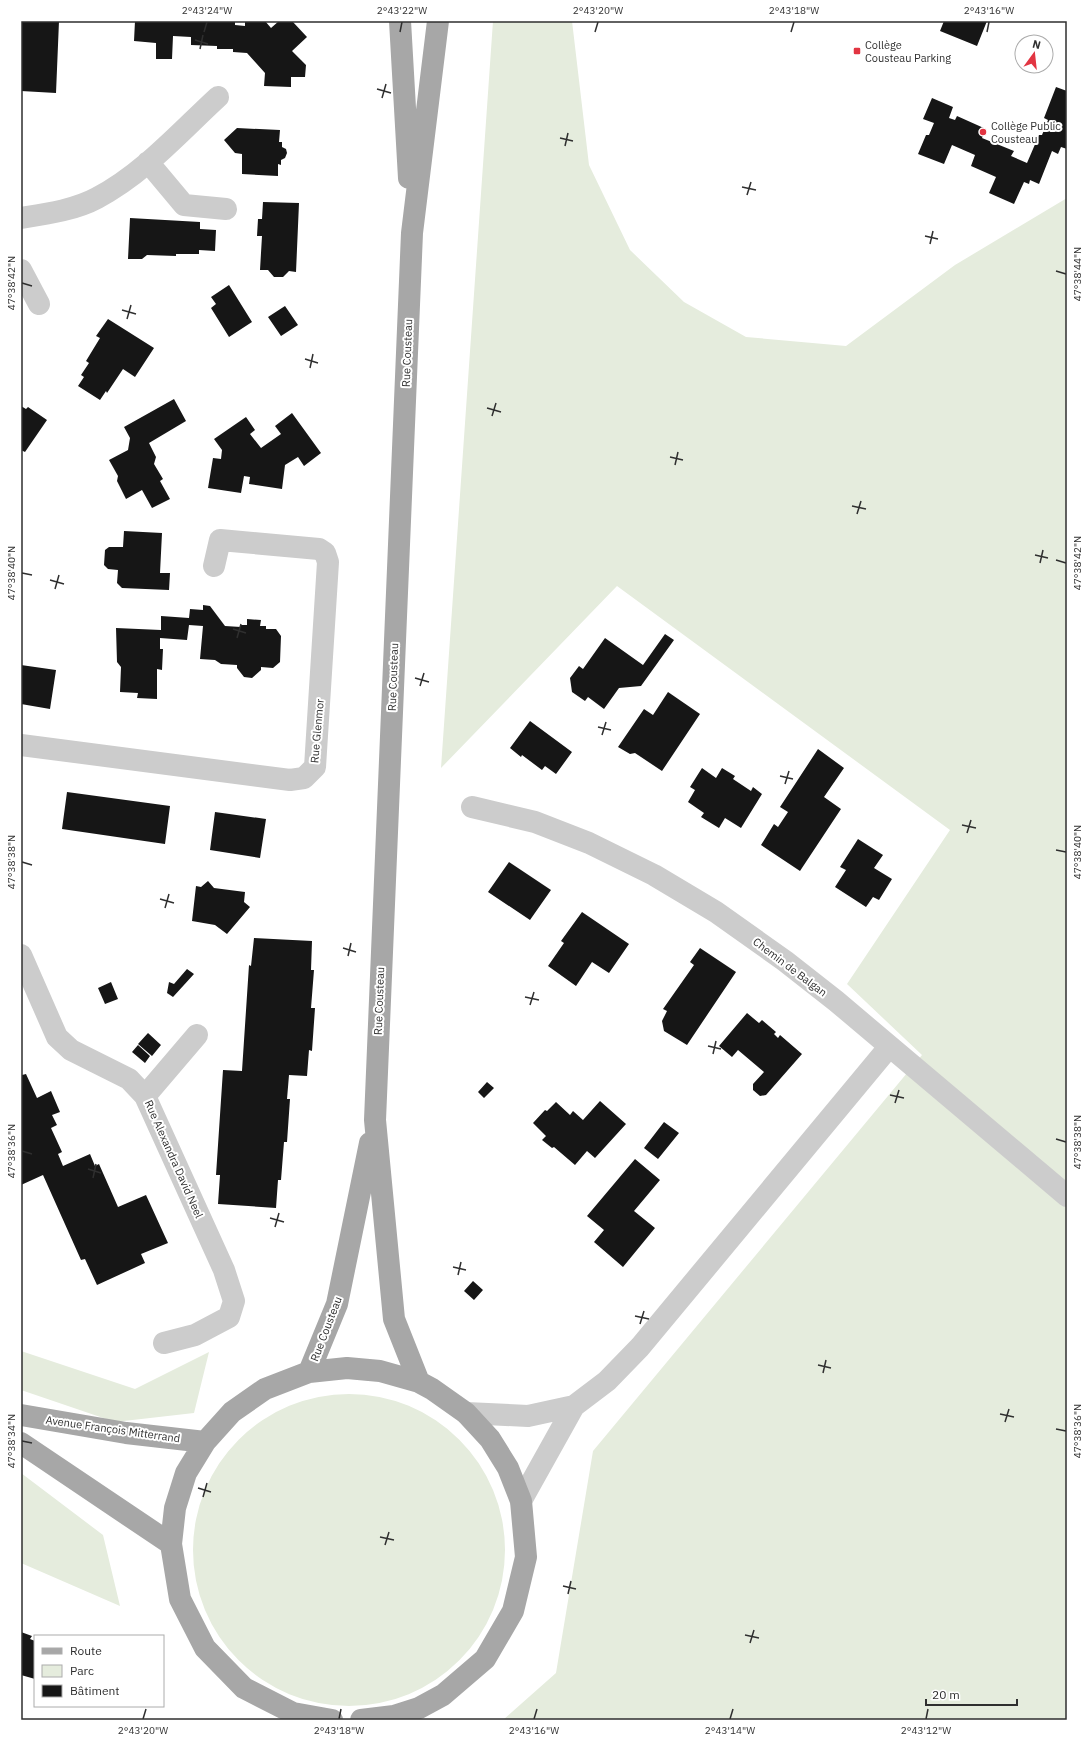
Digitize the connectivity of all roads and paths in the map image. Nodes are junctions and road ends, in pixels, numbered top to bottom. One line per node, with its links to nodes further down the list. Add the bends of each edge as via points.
1 (400, 21): 7 (main road, Rue Cousteau)
2 (438, 21): 7 (main road, Rue Cousteau)
3 (218, 97): 4 (street)
4 (148, 162): 5 (street, via 184,205); 6 (street, via 134,175 96,199 56,213)
5 (226, 209)
6 (21, 218)
7 (412, 233): 17 (main road, Rue Cousteau)
8 (21, 270): 9 (street)
9 (39, 304)
10 (214, 566): 11 (street, Rue Glenmor, via 220,540 319,549 325,554 328,562 315,768 304,778 290,780)
11 (21, 745)
12 (472, 807): 15 (street, Chemin de Balgan, via 535,822 589,843 654,874 716,912 785,961)
13 (21, 955): 16 (street, Rue Alexandra David Neel, via 58,1037 71,1050 129,1079)
14 (197, 1035): 16 (street)
15 (889, 1047): 18 (street, Chemin de Balgan); 22 (street, via 640,1347 607,1381)
16 (145, 1096): 19 (street, Rue Alexandra David Neel, via 224,1270 234,1300 229,1317 195,1335)
17 (374, 1120): 20 (main road, Rue Cousteau, via 337,1304); 21 (main road, Rue Cousteau, via 394,1319)
18 (1067, 1196)
19 (164, 1343)
20 (309, 1372): 21 (main road, via 347,1368 380,1371); 25 (main road, via 264,1389 232,1412)
21 (419, 1382): 23 (main road)
22 (574, 1406): 23 (street, via 528,1416); 27 (street)
23 (466, 1413): 27 (main road, via 490,1439 508,1468)
24 (21, 1415): 25 (main road, Avenue François Mitterrand, via 126,1433)
25 (205, 1442): 28 (main road, via 186,1473 175,1508)
26 (21, 1443): 28 (main road)
27 (521, 1501): 30 (main road, via 526,1557 514,1611 485,1659 443,1695)
28 (171, 1544): 29 (main road, via 180,1599 205,1648 244,1688)
29 (294, 1716): 31 (main road)
30 (393, 1718): 32 (main road)
31 (332, 1720)
32 (361, 1720)

